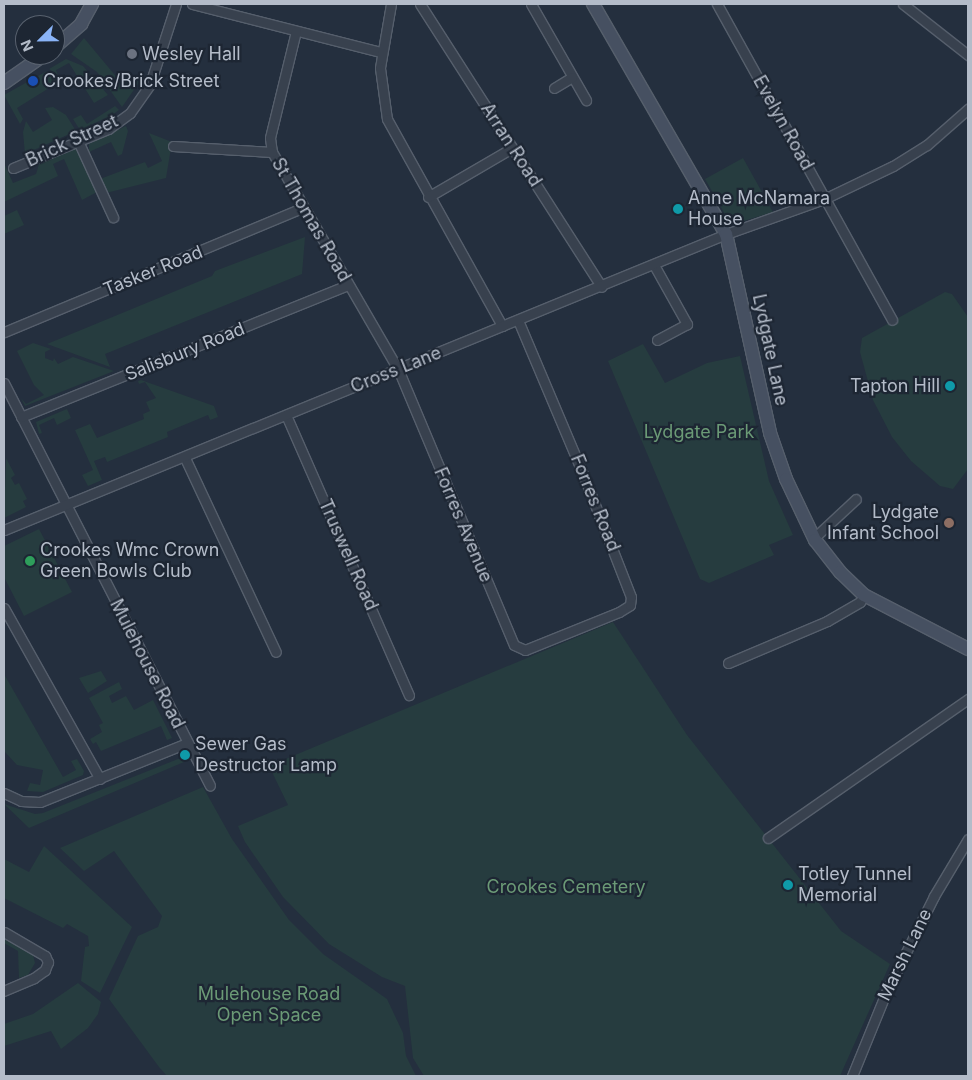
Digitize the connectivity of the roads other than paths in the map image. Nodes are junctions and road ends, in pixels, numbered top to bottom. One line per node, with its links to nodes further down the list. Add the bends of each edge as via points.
1 (92, 4): 11 (street, via 81,24)
2 (176, 4): 20 (street, Brick Street, via 153,78 140,102 118,123)
3 (192, 4): 10 (street)
4 (391, 4): 12 (street)
5 (420, 4): 22 (street, Arran Road)
6 (531, 4): 15 (street)
7 (593, 4): 29 (street, Lydgate Lane)
8 (717, 4): 26 (street, Evelyn Road)
9 (903, 4): 13 (street)
10 (296, 30): 12 (street); 23 (street, St Thomas Road, via 270,138)
11 (65, 38)
12 (381, 52): 25 (street, via 380,78 386,119)
13 (968, 55)
14 (30, 65): 16 (street)
15 (572, 77): 17 (street); 18 (street)
16 (4, 83)
17 (554, 88)
18 (586, 100)
19 (968, 109): 26 (street, Cross Lane, via 934,140 893,166)
20 (78, 141): 24 (street, Brick Street); 28 (street)
21 (173, 146): 23 (street)
22 (512, 148): 25 (street); 32 (street, Arran Road)
23 (272, 152): 27 (street, St Thomas Road)
24 (13, 168)
25 (428, 197): 35 (street)
26 (824, 199): 29 (street, Cross Lane); 34 (street, Evelyn Road)
27 (302, 208): 31 (street, St Thomas Road); 36 (street, Tasker Road)
28 (113, 217)
29 (726, 234): 30 (street, Cross Lane); 46 (street, Lydgate Lane, via 770,433 786,479)
30 (654, 265): 32 (street, Cross Lane); 37 (street, via 688,324)
31 (348, 284): 38 (street, St Thomas Road); 41 (street, Salisbury Road)
32 (602, 287): 33 (street, Cross Lane)
33 (518, 320): 35 (street, Cross Lane); 49 (street, Forres Road, via 631,597 630,605 619,612)
34 (892, 320)
35 (502, 326): 38 (street, Cross Lane)
36 (4, 332)
37 (657, 340)
38 (398, 369): 40 (street, Cross Lane); 49 (street, Forres Avenue, via 514,645 524,650)
39 (4, 383): 41 (street, Mulehouse Road)
40 (286, 415): 42 (street, Cross Lane); 53 (street, Truswell Road)
41 (21, 417): 44 (street, Mulehouse Road)
42 (186, 458): 44 (street, Cross Lane); 51 (street)
43 (856, 499): 46 (street)
44 (65, 505): 45 (street, Cross Lane); 55 (street, Mulehouse Road)
45 (4, 530)
46 (814, 538): 47 (street, Lydgate Lane, via 834,565)
47 (864, 595): 50 (street, Lydgate Lane); 52 (street, via 860,602 827,621)
48 (4, 608): 56 (street)
49 (549, 641)
50 (968, 649)
51 (276, 652)
52 (728, 663)
53 (409, 695)
54 (968, 698): 59 (street)
55 (187, 743): 56 (street); 57 (street, Mulehouse Road)
56 (100, 778): 58 (street, via 36,803 21,802)
57 (210, 785)
58 (4, 793)
59 (768, 838)
60 (968, 838): 63 (street, Marsh Lane, via 934,896 888,988)
61 (4, 932): 62 (street, via 45,956 48,962 45,970 34,978)
62 (4, 991)
63 (852, 1076)

